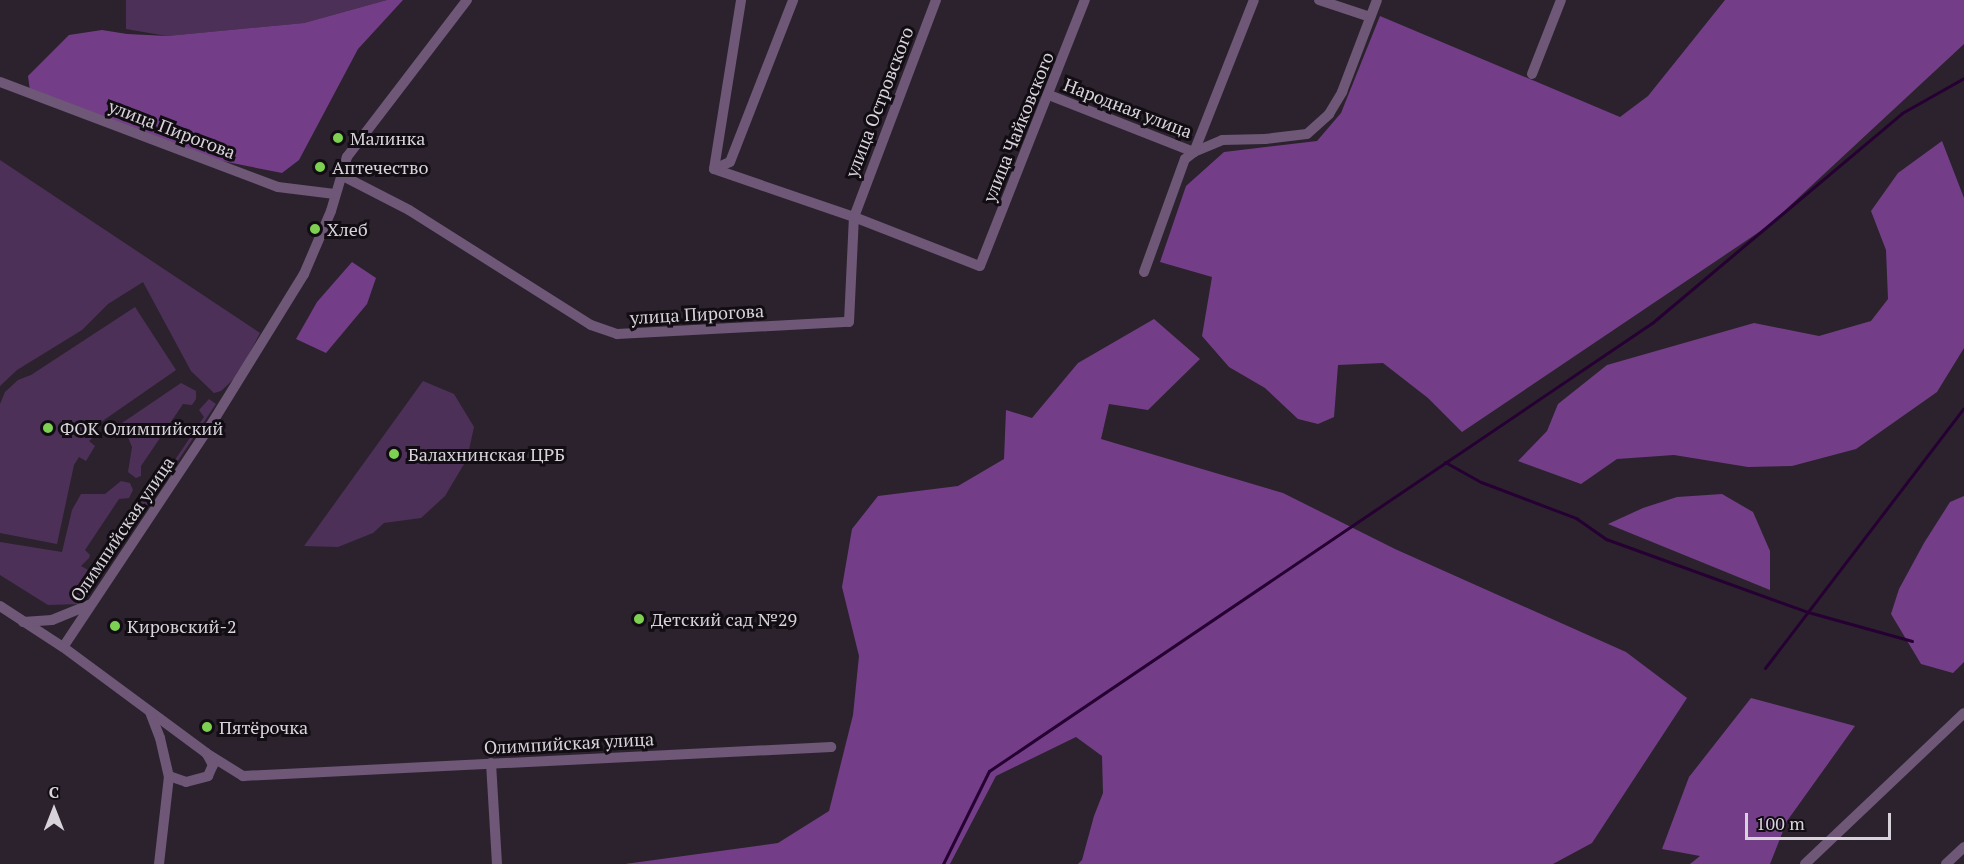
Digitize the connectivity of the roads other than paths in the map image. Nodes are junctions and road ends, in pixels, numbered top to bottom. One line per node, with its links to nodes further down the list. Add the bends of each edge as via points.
1 (467, 0): 16 (street, Олимпийская улица, via 347,157)
2 (741, 0): 15 (street)
3 (793, 0): 15 (street, via 730,162)
4 (936, 0): 18 (street, улица Островского)
5 (1085, 0): 13 (street, улица Чайковского)
6 (1254, 0): 14 (street, Народная улица)
7 (1318, 0): 10 (street)
8 (1377, 0): 10 (street, Народная улица)
9 (1561, 0): 11 (street)
10 (1370, 17): 14 (street, Народная улица, via 1342,92 1329,114 1306,134 1222,140)
11 (1532, 74)
12 (0, 82): 17 (street, улица Пирогова, via 278,187)
13 (1049, 95): 14 (street, Народная улица); 18 (street, улица Чайковского, via 980,266)
14 (1194, 152): 19 (street, Народная улица, via 1185,159)
15 (714, 169): 18 (street)
16 (341, 175): 17 (street, Олимпийская улица); 18 (street, улица Пирогова, via 409,210 591,325 617,334 849,322)
17 (335, 194): 20 (street, Олимпийская улица, via 304,274 210,426)
18 (854, 216)
19 (1144, 272)
20 (92, 604): 22 (street, via 52,620); 23 (street, Олимпийская улица)
21 (0, 606): 22 (street)
22 (23, 622): 23 (street)
23 (63, 647): 24 (street, Олимпийская улица)
24 (150, 712): 27 (street, Олимпийская улица); 29 (street)
25 (1964, 713): 35 (street)
26 (831, 747): 28 (street, Олимпийская улица)
27 (207, 753): 28 (street, Олимпийская улица, via 243,776); 29 (street, via 213,765 208,776 186,782)
28 (491, 763): 34 (street)
29 (169, 776): 31 (street)
30 (1964, 847): 36 (street)
31 (161, 851): 32 (street); 33 (street)
32 (159, 864)
33 (167, 864)
34 (497, 864)
35 (1805, 864)
36 (1946, 864)

